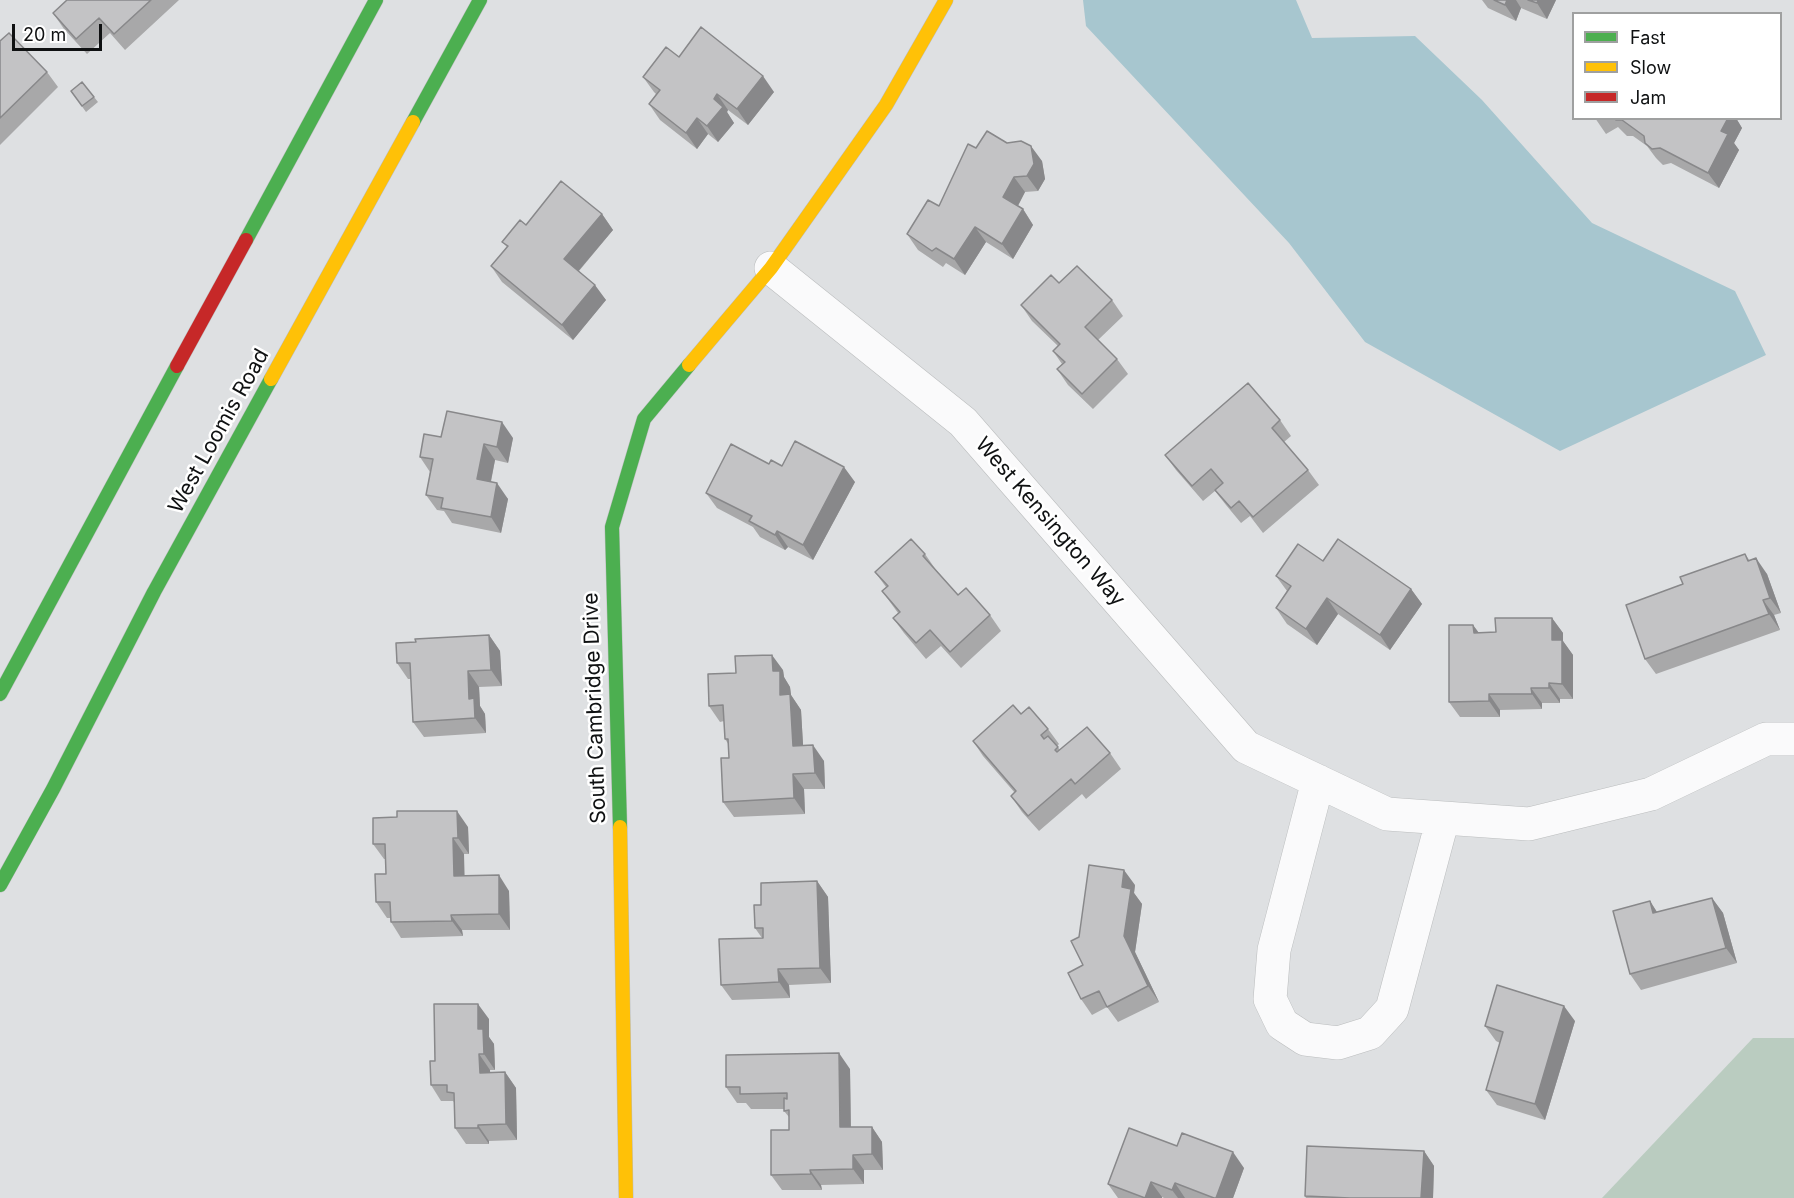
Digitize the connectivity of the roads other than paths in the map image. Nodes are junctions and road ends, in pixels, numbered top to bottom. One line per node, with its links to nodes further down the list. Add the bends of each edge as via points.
1 (376, 0): 5 (main road)
2 (480, 0): 9 (main road, West Loomis Road, via 154,592)
3 (946, 0): 4 (main road, South Cambridge Drive, via 886,105)
4 (771, 268): 7 (street, West Kensington Way, via 963,422 1246,747); 10 (main road, South Cambridge Drive, via 644,419 612,527)
5 (0, 694)
6 (1794, 739): 8 (street, West Kensington Way, via 1766,740 1651,794 1529,824)
7 (1318, 781): 8 (street, West Kensington Way, via 1387,814); 8 (street, via 1274,950 1270,999 1282,1024 1305,1039 1338,1043 1370,1033 1392,1009)
8 (1443, 818)
9 (0, 885)
10 (626, 1198)

